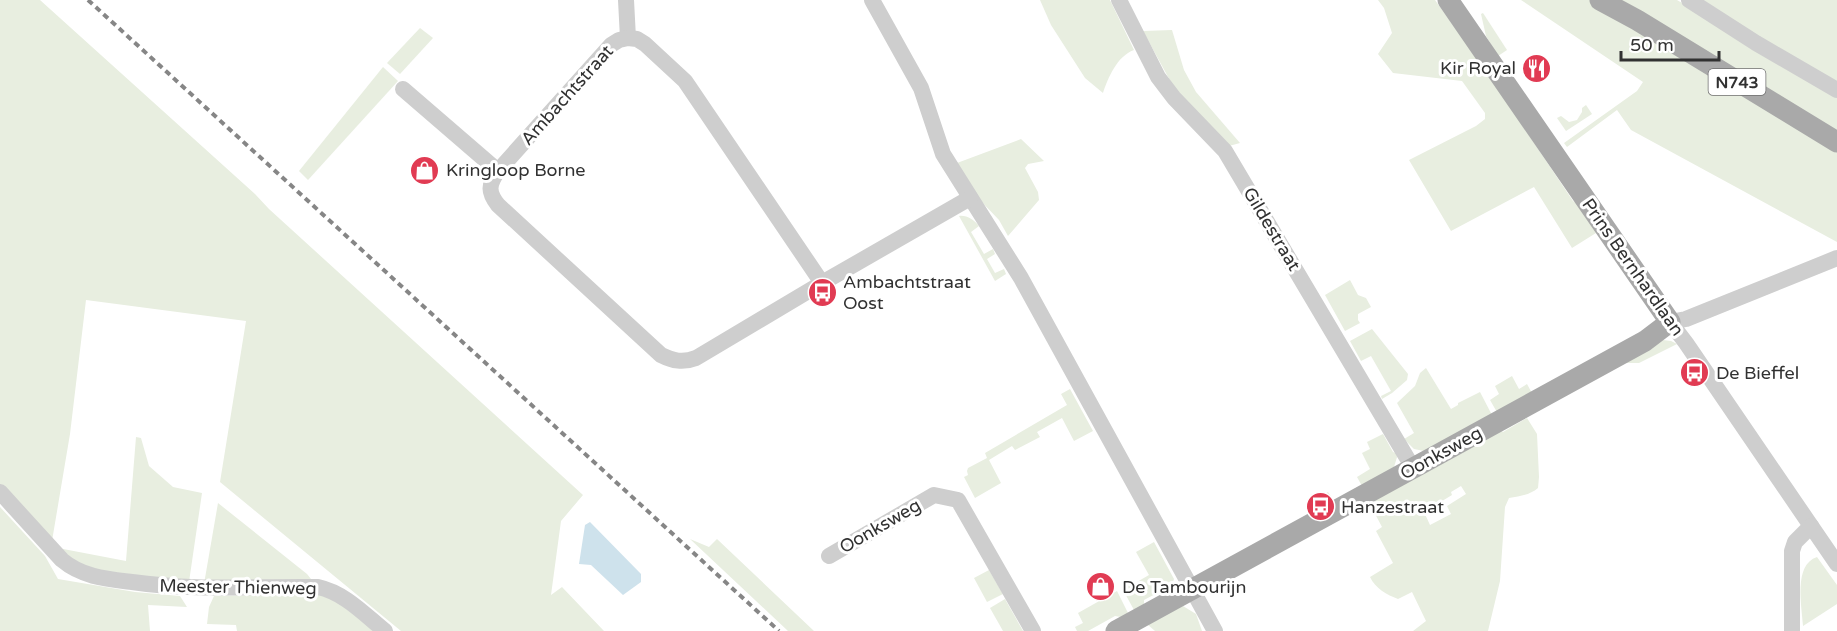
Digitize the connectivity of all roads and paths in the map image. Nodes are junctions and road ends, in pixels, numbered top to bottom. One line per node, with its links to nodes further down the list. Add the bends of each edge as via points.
1 (626, 0): 9 (street)
2 (872, 0): 14 (street, via 921,88 943,154)
3 (1119, 0): 18 (street, Gildestraat, via 1158,76 1225,151)
4 (1448, 0): 17 (main road, Prins Bernhardlaan)
5 (1600, 0): 8 (main road, N743)
6 (1611, 0): 8 (main road, N743)
7 (1689, 0): 11 (street)
8 (1637, 20): 12 (main road, N743)
9 (628, 38): 13 (street, Ambachtstraat, via 612,45); 16 (street, Ambachtstraat, via 645,44 685,81)
10 (403, 89): 13 (street)
11 (1837, 90)
12 (1837, 142)
13 (498, 171): 16 (street, via 490,188 498,205 669,360 696,358)
14 (970, 198): 16 (street); 23 (street, via 1021,278)
15 (1837, 258): 17 (street)
16 (822, 283)
17 (1670, 322): 18 (main road, Oonksweg, via 1645,341); 20 (street, Prins Bernhardlaan)
18 (1413, 468): 23 (main road, Oonksweg)
19 (0, 492): 24 (street, Meester Thienweg, via 63,560 83,573 193,588 318,587 332,590)
20 (1811, 526): 22 (street, Prins Bernhardlaan); 28 (street, via 1795,542 1792,551)
21 (829, 556): 25 (street, Oonksweg, via 934,495 958,500)
22 (1837, 564)
23 (1192, 590): 26 (main road, Oonksweg); 27 (street)
24 (385, 631)
25 (1033, 631)
26 (1116, 631)
27 (1215, 631)
28 (1792, 631)

